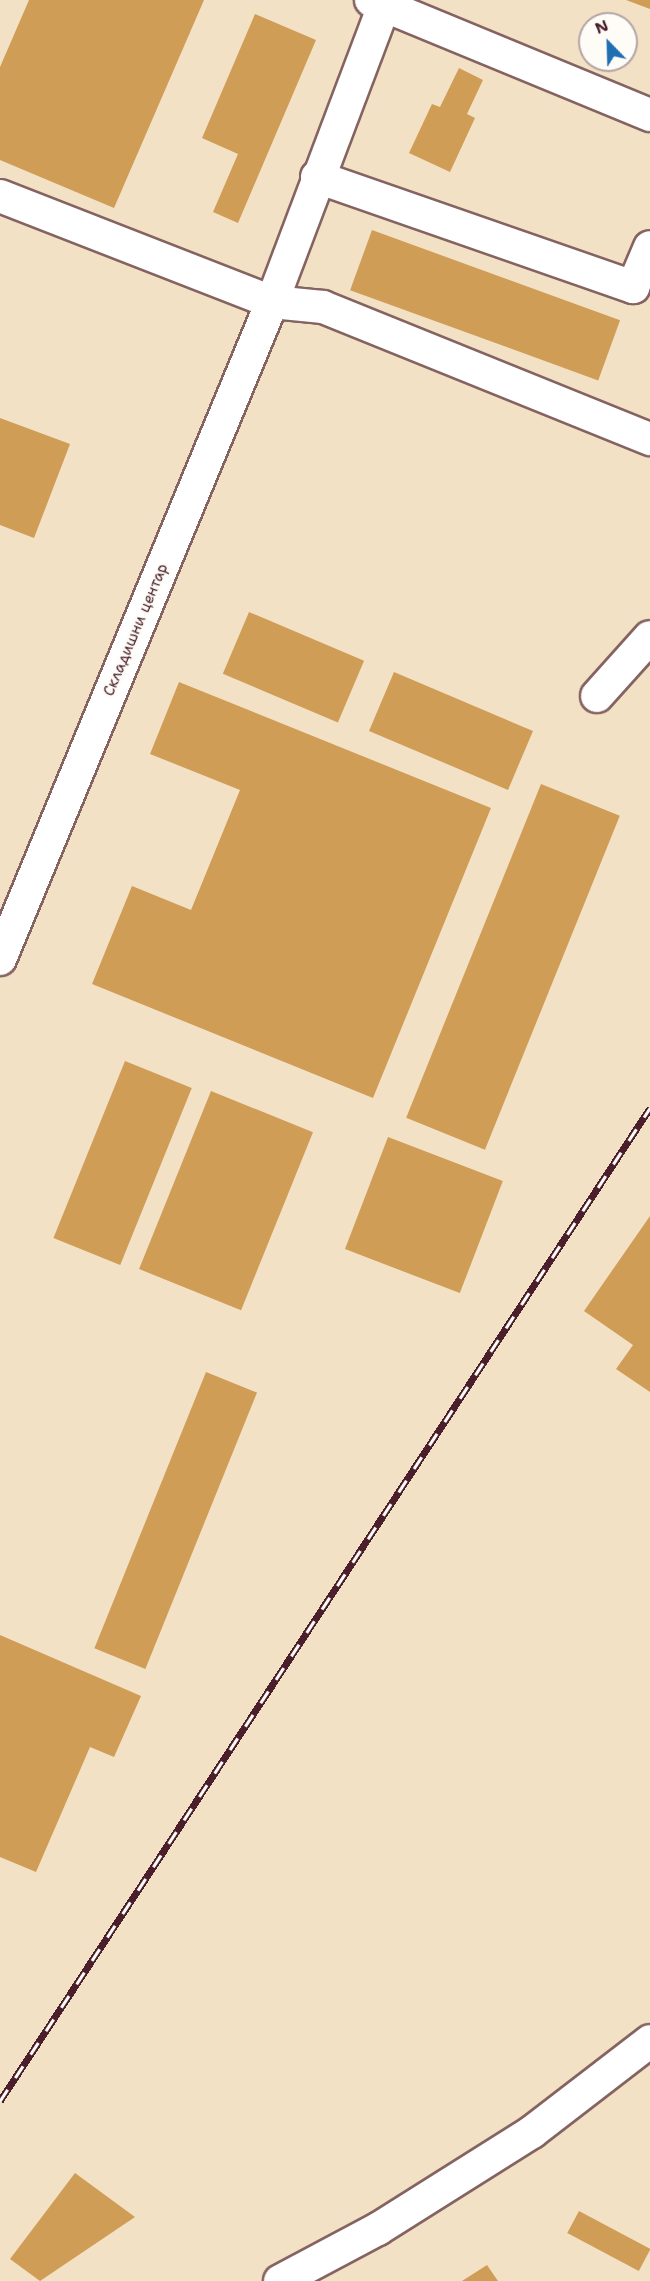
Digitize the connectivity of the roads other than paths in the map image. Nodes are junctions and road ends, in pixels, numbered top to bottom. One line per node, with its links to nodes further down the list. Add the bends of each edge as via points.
1 (380, 2): 2 (street); 3 (street, Складишни центар)
2 (650, 115)
3 (317, 177): 5 (street, via 633,287); 6 (street, Складишни центар)
4 (0, 196): 6 (street)
5 (650, 247)
6 (272, 302): 7 (street, via 323,307); 10 (street, Складишни центар)
7 (650, 439)
8 (650, 637): 9 (street)
9 (597, 696)
10 (0, 959)
11 (650, 2041): 12 (street, via 532,2132 378,2229)
12 (280, 2281)

